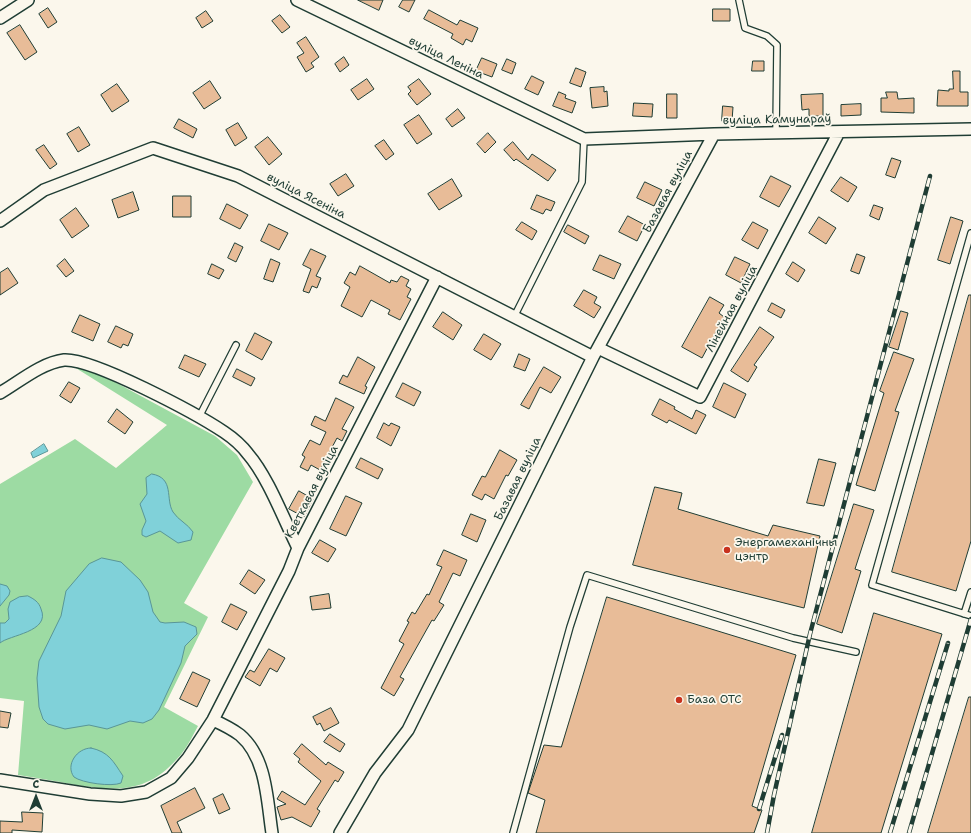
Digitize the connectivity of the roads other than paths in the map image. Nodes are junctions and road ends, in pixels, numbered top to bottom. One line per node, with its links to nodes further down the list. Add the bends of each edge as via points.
1 (28, 0): 4 (street)
2 (297, 0): 9 (street, вуліца Леніна)
3 (739, 0): 8 (lane, via 745,28 767,36 777,45)
4 (0, 18)
5 (971, 129): 6 (street, вуліца Камунараў)
6 (839, 132): 8 (street, вуліца Камунараў); 15 (street, Лінейная вуліца, via 700,398)
7 (714, 134): 8 (street, вуліца Камунараў); 9 (street, вуліца Камунараў); 15 (street, Базавая вуліца)
8 (776, 134)
9 (584, 139): 13 (lane, via 582,182)
10 (0, 221): 12 (street, вуліца Ясеніна, via 44,190 153,148 238,176)
11 (971, 233): 20 (lane, via 872,585)
12 (437, 277): 13 (street, вуліца Ясеніна); 18 (street, Кветкавая вуліца)
13 (514, 316): 15 (street, вуліца Ясеніна)
14 (236, 345): 17 (lane)
15 (596, 352): 26 (street, Базавая вуліца, via 408,730 375,773)
16 (0, 394): 17 (street, via 42,368 64,360 76,360 100,368)
17 (200, 416): 18 (street, via 225,432 248,454 264,479)
18 (298, 548): 23 (street, Кветкавая вуліца, via 289,572)
19 (971, 592): 20 (lane)
20 (964, 614): 21 (lane)
21 (971, 616)
22 (856, 652): 27 (lane, via 793,638 587,575 570,627)
23 (213, 720): 24 (street, Кветкавая вуліца, via 181,768 171,778 146,792 106,796); 25 (street, via 239,734 254,752 262,775)
24 (0, 780)
25 (272, 833)
26 (340, 833)
27 (513, 833)

